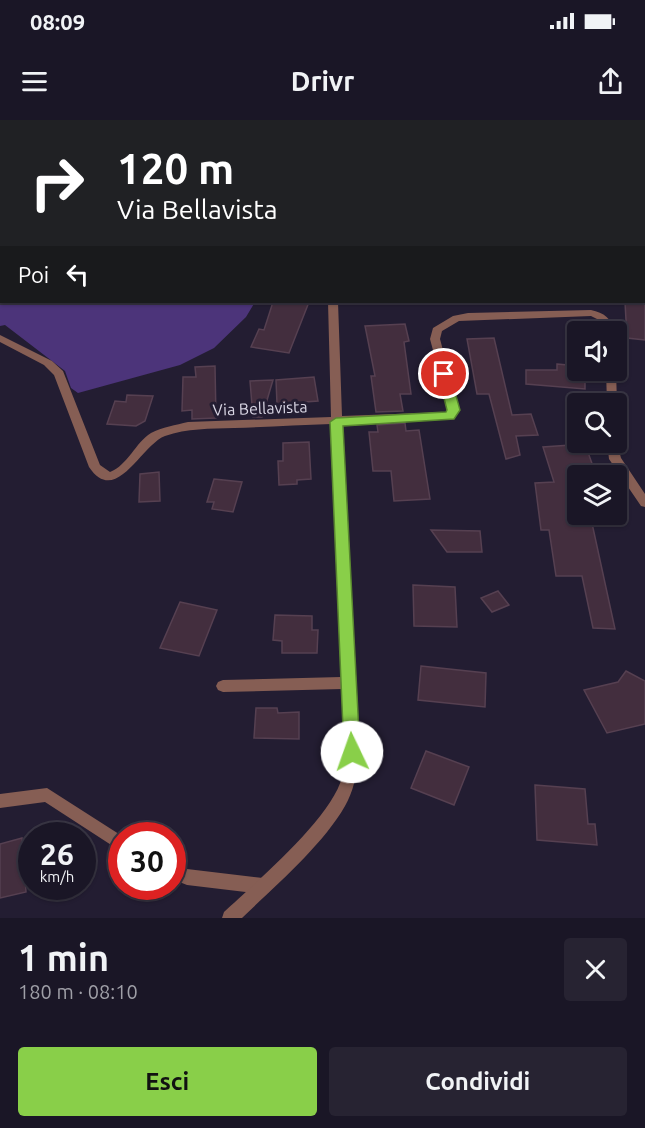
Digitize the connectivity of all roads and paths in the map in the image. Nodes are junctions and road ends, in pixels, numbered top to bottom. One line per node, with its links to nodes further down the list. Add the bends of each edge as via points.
1 (333, 303): 4 (street)
2 (606, 321): 4 (street, Via Bellavista, via 591,313 456,318 437,330 435,339 453,410 450,416)
3 (0, 338): 4 (street, Via Bellavista, via 59,373 95,467 108,477 120,473 154,437 188,426)
4 (336, 422): 7 (street)
5 (615, 453): 6 (street)
6 (645, 502)
7 (348, 683): 8 (street); 12 (street, via 352,752 349,778 340,801 305,846)
8 (223, 686)
9 (0, 801): 10 (street, via 47,795)
10 (108, 836)
11 (186, 877): 12 (street)
12 (263, 886): 13 (street)
13 (230, 918)

